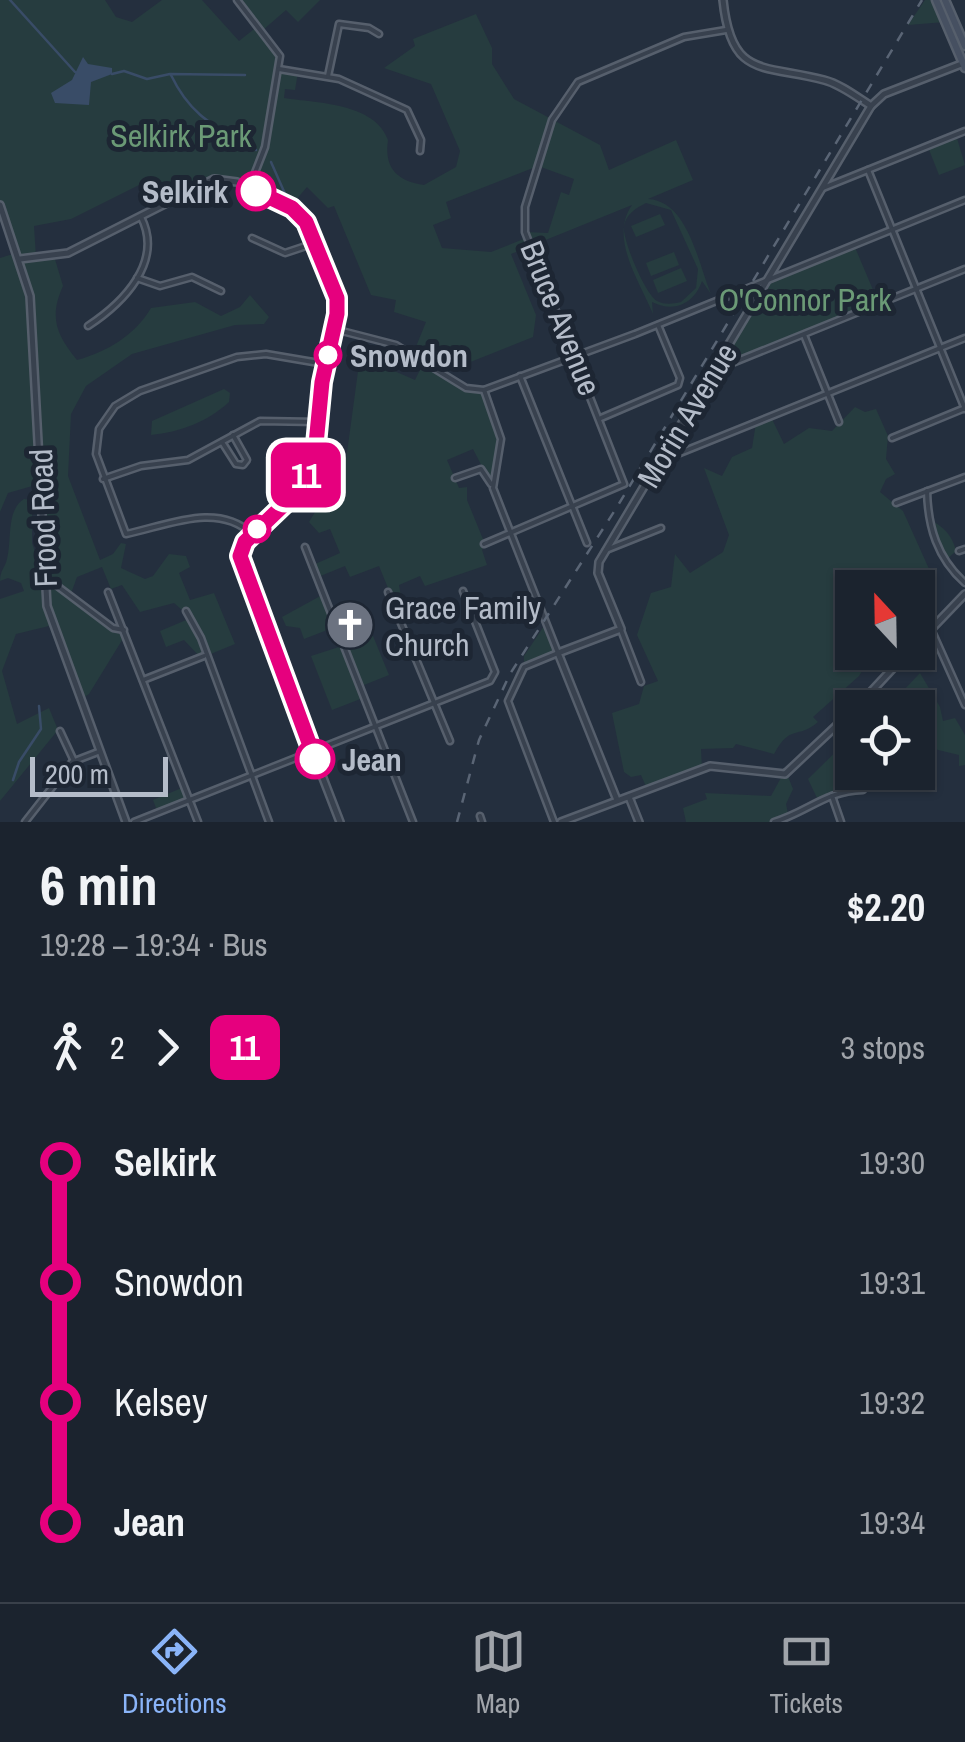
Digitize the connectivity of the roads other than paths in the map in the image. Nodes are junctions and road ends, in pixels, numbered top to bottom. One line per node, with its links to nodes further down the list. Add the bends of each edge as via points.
1 (238, 0): 9 (street, via 278,49)
2 (722, 0): 5 (street)
3 (936, 0): 8 (main road)
4 (945, 0): 7 (main road)
5 (726, 30): 11 (street, via 757,68 827,80); 35 (street, Bruce Avenue, via 692,34 588,76 554,114 524,226)
6 (379, 34): 10 (street, via 339,24)
7 (965, 46)
8 (964, 64): 11 (street, via 884,94)
9 (280, 70): 10 (street); 15 (street, via 265,148)
10 (328, 76): 13 (street, via 407,110)
11 (871, 106): 16 (street, Morin Avenue)
12 (965, 131): 14 (street)
13 (420, 151)
14 (868, 170): 16 (street); 20 (street)
15 (249, 188): 19 (street, via 214,179); 22 (street, via 298,212)
16 (822, 188): 26 (street, Morin Avenue)
17 (965, 200): 20 (street)
18 (0, 204): 23 (street, Frood Road)
19 (140, 215): 23 (street, via 68,253); 25 (street, via 150,247)
20 (892, 229): 26 (street); 27 (street)
21 (252, 238): 22 (street, via 282,252)
22 (315, 243): 31 (street, via 337,298)
23 (20, 259): 63 (street, Frood Road, via 38,378)
24 (965, 269): 27 (street)
25 (136, 278): 28 (street, via 160,286 192,277); 30 (street, via 120,305)
26 (770, 278): 29 (street); 37 (street, Morin Avenue)
27 (916, 289): 32 (street); 34 (street)
28 (221, 291)
29 (658, 324): 35 (street); 42 (street, via 680,381)
30 (88, 326)
31 (334, 330): 36 (street); 39 (street, via 388,342 466,388)
32 (804, 334): 37 (street); 40 (street)
33 (965, 338): 34 (street)
34 (940, 348): 40 (street); 41 (street)
35 (574, 354): 38 (street); 42 (street, Bruce Avenue)
36 (326, 364): 43 (street); 51 (street, via 236,356 129,396 110,410 100,429 96,454)
37 (714, 370): 48 (street, Morin Avenue)
38 (520, 376): 39 (street); 55 (street)
39 (484, 390): 52 (street, via 501,439)
40 (828, 394): 44 (street); 48 (street)
41 (965, 408): 46 (street)
42 (600, 418): 55 (street, Bruce Avenue, via 624,480 619,489)
43 (318, 422): 45 (street, via 267,420); 58 (street, via 300,485)
44 (839, 422)
45 (233, 435): 47 (street); 47 (street, via 247,460 243,465)
46 (892, 438)
47 (222, 442): 51 (street, via 188,460)
48 (660, 461): 62 (street, Morin Avenue)
49 (965, 476): 53 (street)
50 (455, 478): 52 (street, via 480,469)
51 (103, 479): 58 (street, via 126,534 168,520 223,518)
52 (493, 488): 57 (street)
53 (927, 491): 54 (street); 64 (street, via 936,542)
54 (896, 503)
55 (572, 508): 57 (street); 59 (street)
56 (662, 528): 62 (street)
57 (511, 532): 60 (street); 74 (street)
58 (252, 534): 87 (street, via 242,548 242,570)
59 (586, 543)
60 (484, 544)
61 (306, 547): 82 (street)
62 (606, 550): 71 (street, via 597,569)
63 (45, 582): 72 (street); 86 (street, Frood Road, via 51,625)
64 (965, 582)
65 (462, 591): 80 (street, via 495,676)
66 (108, 592): 72 (street)
67 (388, 592): 80 (street)
68 (965, 594): 70 (street)
69 (186, 611): 75 (street)
70 (935, 624)
71 (621, 629): 74 (street); 78 (street)
72 (124, 630): 77 (street)
73 (935, 637): 81 (street)
74 (558, 653): 94 (street); 102 (street, via 527,664 508,705)
75 (204, 656): 77 (street); 89 (street)
76 (891, 670): 79 (street)
77 (142, 680): 93 (street)
78 (641, 682)
79 (872, 690)
80 (435, 703): 82 (street); 85 (street)
81 (965, 706)
82 (374, 727): 87 (street); 101 (street)
83 (835, 727): 91 (street, via 785,774 710,766)
84 (60, 732): 88 (street)
85 (450, 742)
86 (98, 752): 88 (street); 96 (street, Frood Road)
87 (312, 752): 89 (street); 100 (street)
88 (74, 762): 95 (street)
89 (251, 776): 93 (street); 99 (street)
90 (863, 790): 92 (street)
91 (628, 796): 94 (street); 103 (street)
92 (832, 796): 104 (street); 105 (street)
93 (190, 800): 97 (street); 98 (street)
94 (617, 800): 102 (street)
95 (25, 822)
96 (126, 822)
97 (134, 822)
98 (198, 822)
99 (269, 822)
100 (340, 822)
101 (412, 822)
102 (558, 822)
103 (639, 822)
104 (774, 822)
105 (841, 822)

